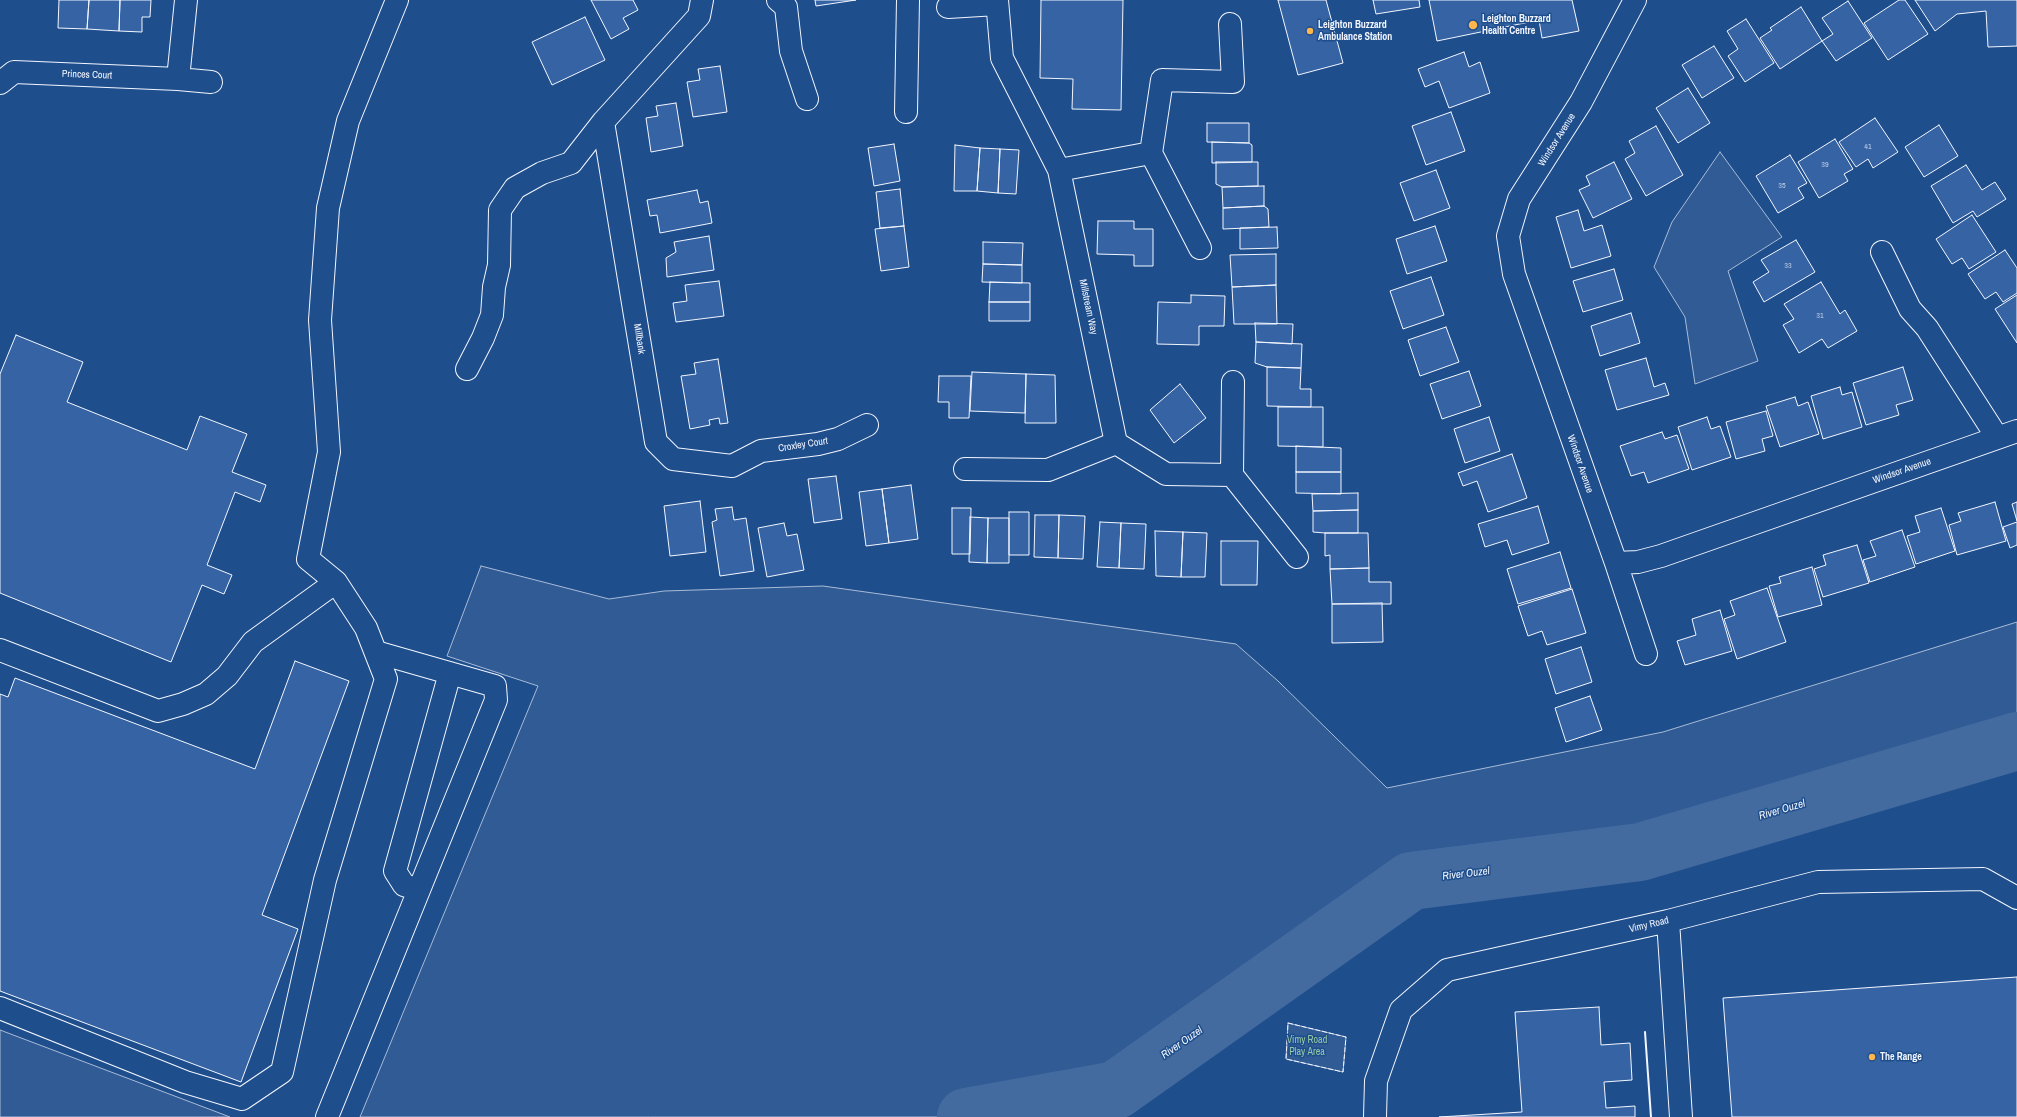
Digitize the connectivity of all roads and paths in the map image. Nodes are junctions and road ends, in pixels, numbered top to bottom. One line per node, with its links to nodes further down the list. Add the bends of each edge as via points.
1 (186, 0): 10 (street)
2 (397, 0): 30 (street, via 348,121 328,208 320,320 329,452 308,559)
3 (702, 0): 15 (street, via 699,16)
4 (778, 0): 13 (street, via 786,7 791,51)
5 (908, 0): 14 (street)
6 (1635, 0): 29 (street, Windsor Avenue, via 1581,102 1519,199 1508,236 1514,274)
7 (997, 2): 8 (street); 17 (street, Millstream Way, via 1002,58)
8 (948, 7)
9 (1230, 24): 16 (street, via 1233,82 1162,80)
10 (178, 79): 11 (street, Princes Court); 12 (street, Princes Court, via 14,72)
11 (211, 82)
12 (0, 83)
13 (806, 99)
14 (906, 112)
15 (603, 122): 20 (street, via 571,163 542,173 515,188 500,210 499,265 492,315); 25 (street, Millbank, via 656,442 673,459 732,466)
16 (1151, 153): 17 (street); 18 (street)
17 (1059, 170): 24 (street, Millstream Way)
18 (1200, 248)
19 (1882, 252): 23 (street, Windsor Avenue, via 1910,310 1927,328)
20 (467, 369)
21 (1233, 382): 27 (street)
22 (867, 425): 25 (street, Croxley Court, via 818,444)
23 (2007, 434): 29 (street, Windsor Avenue, via 1661,556 1638,562)
24 (1116, 443): 26 (street, via 1048,470); 27 (street, via 1166,474)
25 (761, 451)
26 (965, 469)
27 (1232, 474): 28 (street)
28 (1297, 557)
29 (1616, 563): 33 (street)
30 (336, 582): 31 (street, via 253,642 227,676 206,694 158,711); 32 (street, via 366,628)
31 (0, 650)
32 (376, 652): 34 (street); 38 (street, via 386,679 325,880 282,1072 242,1099 185,1082)
33 (1646, 654)
34 (450, 673): 35 (street, via 395,871 404,885); 35 (street, via 495,686 496,700)
35 (419, 890): 39 (street)
36 (2017, 898): 37 (street, Vimy Road, via 1983,879 1818,882)
37 (1668, 921): 40 (street, Vimy Road, via 1447,970 1401,1010 1376,1081); 41 (street)
38 (0, 1008)
39 (327, 1117)
40 (1375, 1117)
41 (1681, 1117)

